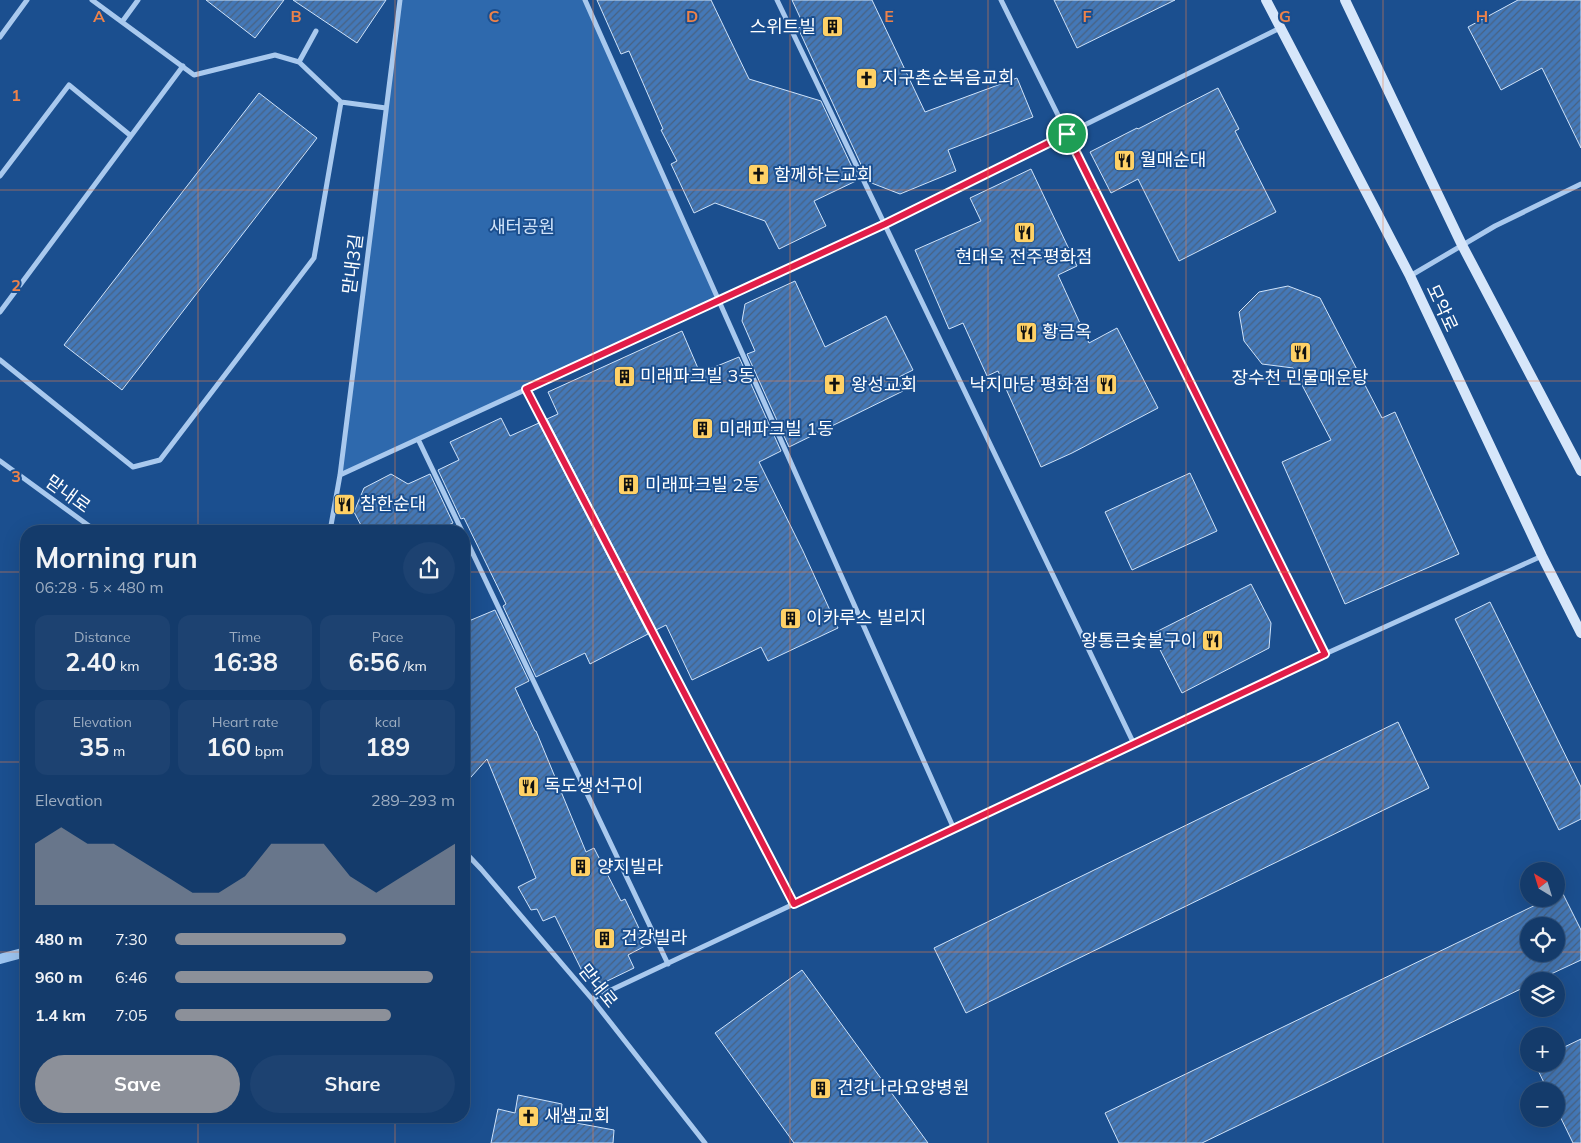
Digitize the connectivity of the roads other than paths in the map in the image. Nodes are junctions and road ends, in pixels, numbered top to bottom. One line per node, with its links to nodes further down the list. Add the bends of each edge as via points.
1 (27, 0): 13 (street)
2 (92, 0): 10 (street)
3 (138, 0): 10 (street)
4 (400, 0): 17 (street, 맏내3길)
5 (585, 0): 25 (street)
6 (777, 0): 22 (street)
7 (1001, 0): 18 (street)
8 (1266, 0): 11 (street, 모악로)
9 (1345, 0): 23 (street)
10 (122, 22): 15 (street)
11 (1280, 28): 18 (street); 24 (street, 모악로)
12 (316, 31): 14 (street)
13 (0, 37)
14 (299, 62): 15 (street, via 275,54 194,75); 16 (street)
15 (183, 66): 19 (street)
16 (341, 102): 17 (street); 27 (street, via 314,258 160,460 133,468)
17 (386, 108): 32 (street, 맏내3길)
18 (1067, 134): 22 (street); 39 (street)
19 (131, 136): 20 (street, via 69,85); 26 (street)
20 (0, 176)
21 (1581, 184): 23 (street)
22 (885, 224): 25 (street); 40 (street)
23 (1462, 245): 24 (street); 31 (street)
24 (1410, 276): 37 (street, 모악로)
25 (719, 300): 28 (street); 41 (street)
26 (0, 312)
27 (0, 360)
28 (526, 389): 29 (street); 43 (street)
29 (418, 439): 32 (street); 35 (street)
30 (0, 461): 33 (street, 맏내로)
31 (1581, 471)
32 (340, 475): 34 (street, 맏내3길)
33 (88, 525)
34 (331, 525)
35 (459, 525)
36 (470, 549): 44 (street)
37 (1542, 556): 38 (street, 모악로); 39 (street)
38 (1581, 633)
39 (1325, 654): 40 (street)
40 (1134, 744): 41 (street)
41 (954, 829): 43 (street)
42 (470, 857): 45 (street, 맏내로)
43 (794, 904): 44 (street)
44 (668, 964): 45 (street)
45 (592, 999): 46 (street, 맏내로)
46 (705, 1143)

